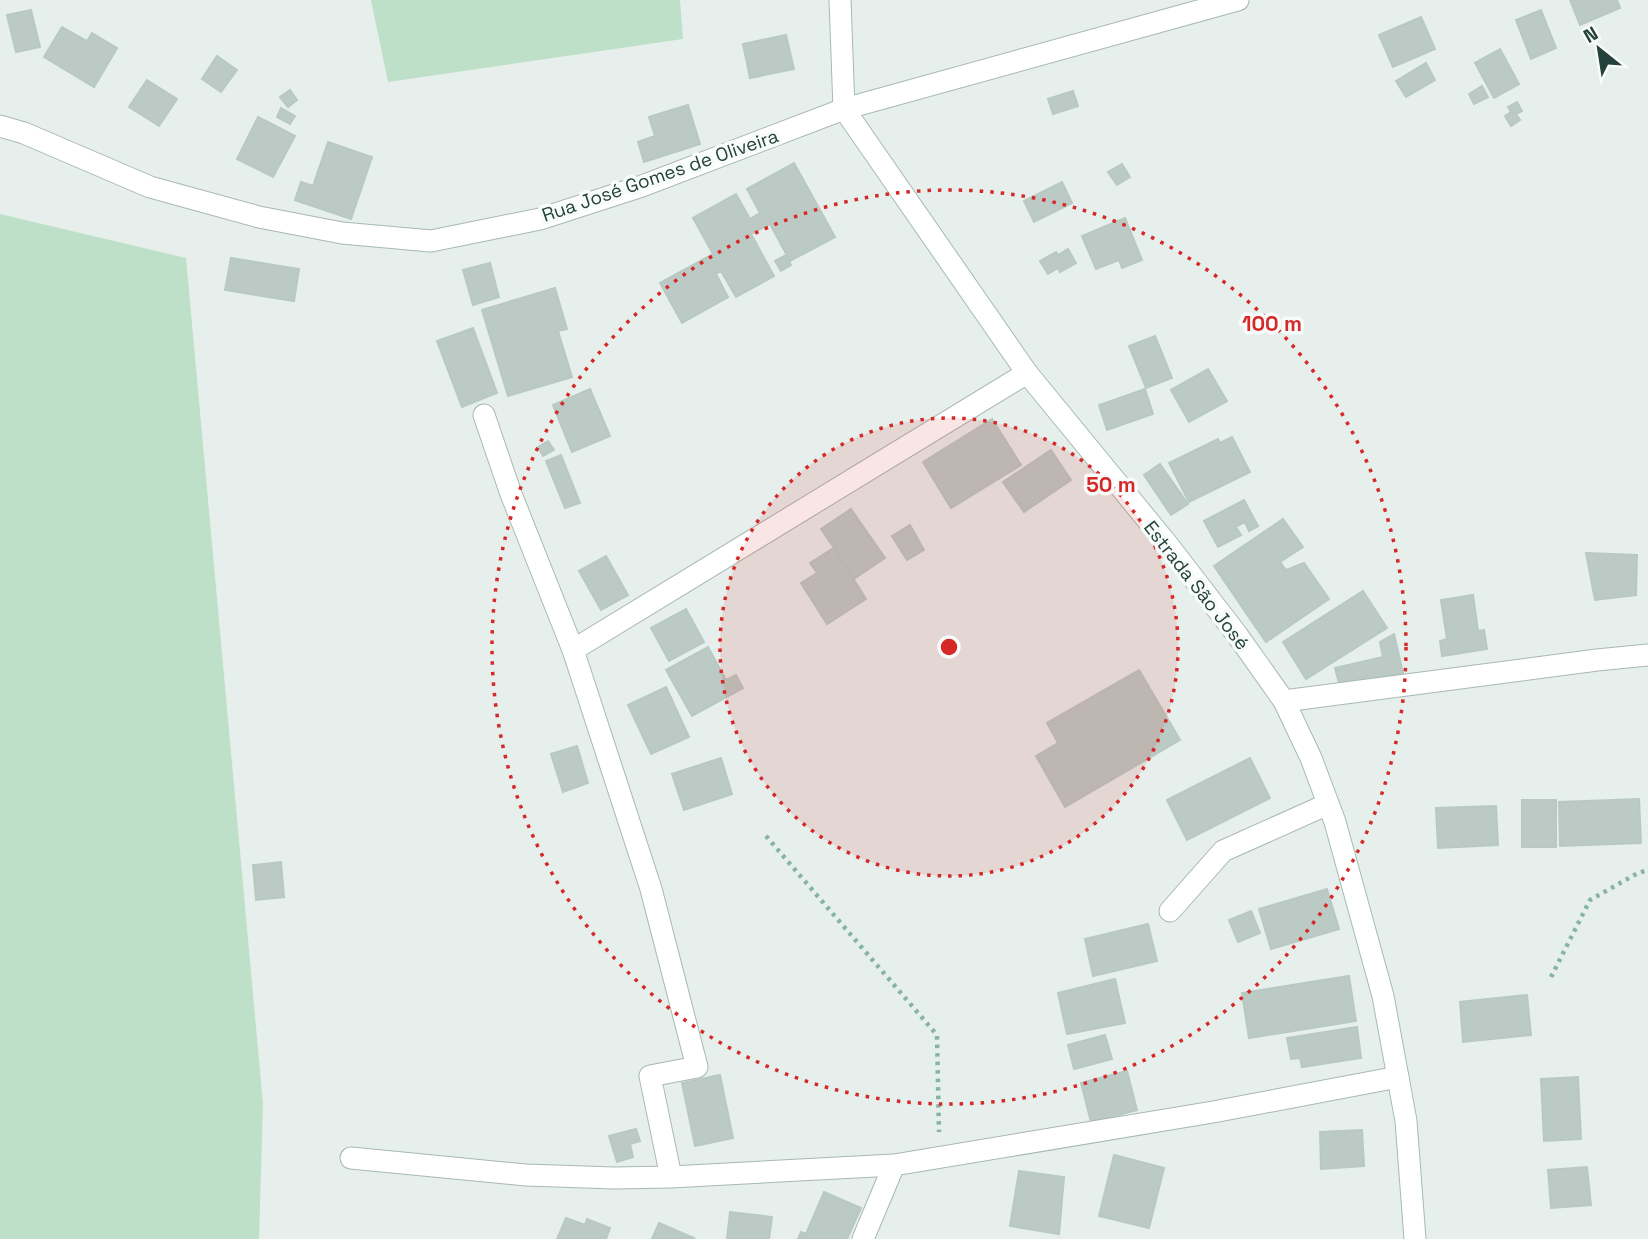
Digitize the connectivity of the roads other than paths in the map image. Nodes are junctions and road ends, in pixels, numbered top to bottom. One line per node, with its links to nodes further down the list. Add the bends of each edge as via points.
1 (840, 0): 3 (street)
2 (1238, 0): 3 (street, Rua José Gomes de Oliveira)
3 (844, 109): 4 (street, Rua José Gomes de Oliveira, via 642,186 540,219 431,241 342,233 259,217 150,187); 5 (street, Estrada São José)
4 (0, 126)
5 (1027, 373): 7 (street); 9 (street, Estrada São José, via 1168,545)
6 (484, 415): 7 (street, via 510,494)
7 (573, 650): 15 (street, via 651,889 697,1067 650,1076)
8 (1648, 655): 9 (street)
9 (1284, 701): 10 (street, Estrada São José)
10 (1328, 804): 11 (street, via 1223,851); 12 (street, Estrada São José, via 1383,996)
11 (1170, 911)
12 (1398, 1077): 14 (street); 17 (street, Estrada São José)
13 (351, 1158): 15 (street, via 526,1175)
14 (894, 1166): 15 (street); 16 (street)
15 (671, 1177)
16 (863, 1239)
17 (1415, 1239)

